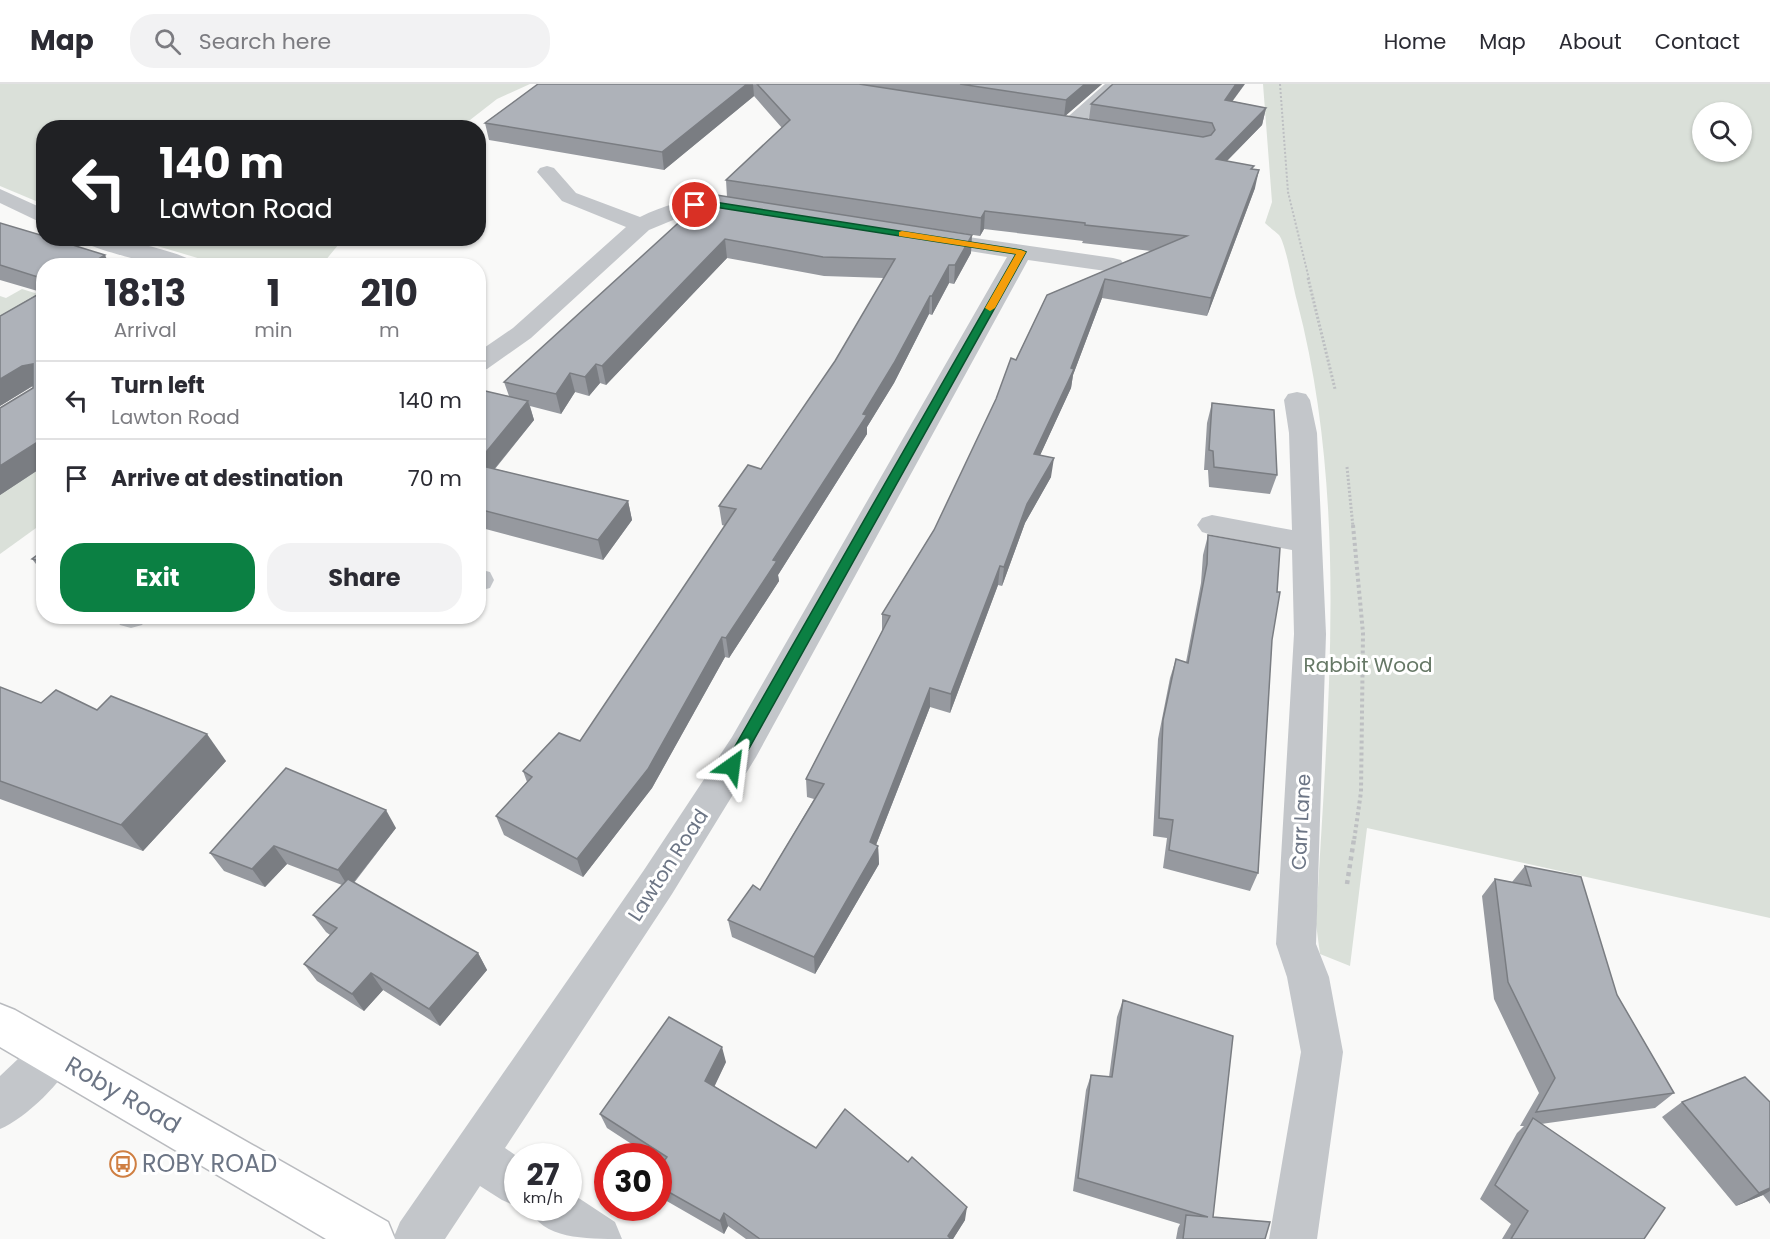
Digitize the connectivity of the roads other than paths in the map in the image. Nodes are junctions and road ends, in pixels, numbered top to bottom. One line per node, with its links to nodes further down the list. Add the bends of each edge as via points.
1 (1116, 84): 3 (street)
2 (1046, 123): 3 (street)
3 (1069, 126): 4 (street)
4 (1090, 130)
5 (547, 172): 9 (street, via 569,197)
6 (0, 195): 8 (street)
7 (766, 213): 9 (street, via 708,203 682,206)
8 (36, 214)
9 (641, 225): 15 (street, via 522,333)
10 (894, 232): 12 (street)
11 (115, 246): 13 (street)
12 (1021, 252): 14 (street); 22 (street, Lawton Road, via 744,747)
13 (163, 258)
14 (1113, 265)
15 (486, 358)
16 (1297, 400): 18 (street, Carr Lane, via 1303,433)
17 (1212, 525): 18 (street)
18 (1307, 543): 28 (street, Carr Lane, via 1310,634 1296,944 1308,977 1322,1052)
19 (0, 1024): 20 (main road, Roby Road)
20 (53, 1055): 21 (street); 25 (main road, Roby Road)
21 (0, 1107)
22 (474, 1155): 23 (street); 26 (street, Lawton Road)
23 (504, 1175)
24 (571, 1221): 27 (street)
25 (371, 1239)
26 (417, 1239)
27 (598, 1239)
28 (1293, 1239)

